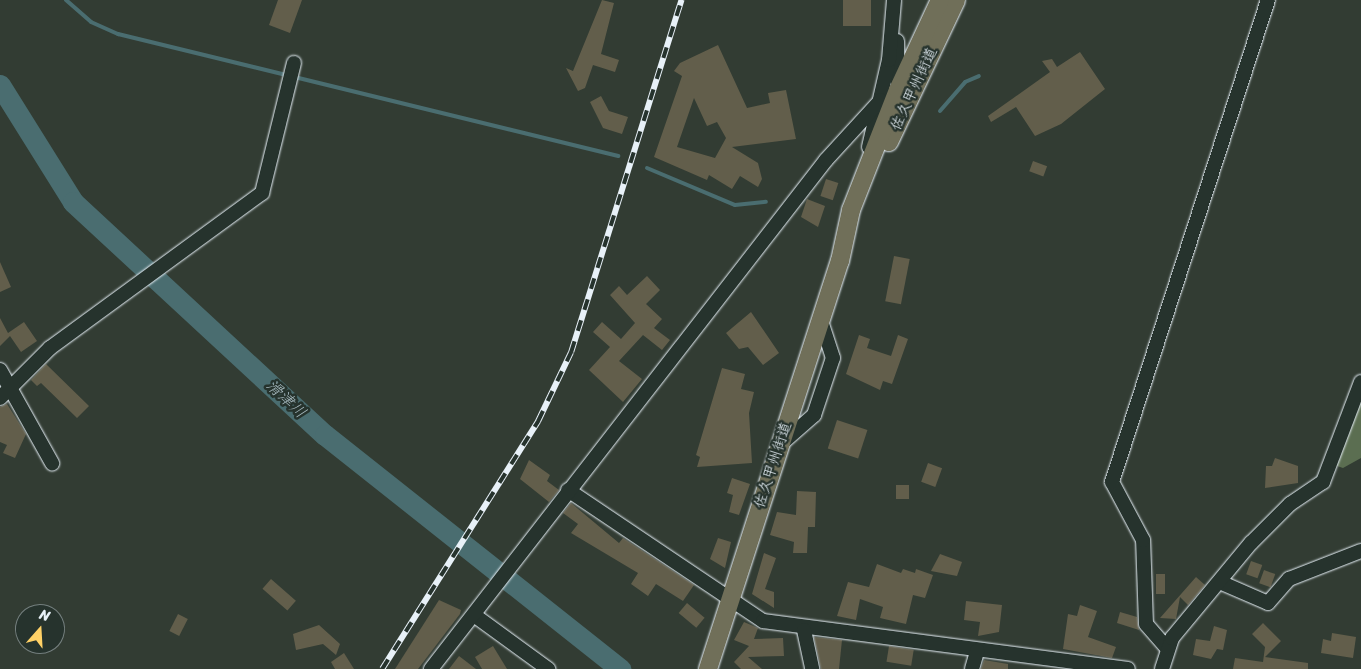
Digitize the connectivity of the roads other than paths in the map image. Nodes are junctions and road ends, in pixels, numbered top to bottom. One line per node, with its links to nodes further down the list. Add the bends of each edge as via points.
1 (894, 0): 5 (street)
2 (940, 0): 7 (main road, 佐久甲州街道)
3 (956, 0): 9 (main road, 佐久甲州街道)
4 (1268, 0): 24 (street, via 1112,482 1144,540 1146,624)
5 (894, 15): 7 (street); 8 (street)
6 (292, 72): 15 (street, via 262,193 50,348)
7 (898, 90): 9 (street); 10 (main road, 佐久甲州街道)
8 (881, 100): 10 (street); 18 (street, via 826,160)
9 (894, 132): 11 (main road, 佐久甲州街道)
10 (851, 210): 11 (main road, 佐久甲州街道)
11 (840, 261): 12 (main road, 佐久甲州街道)
12 (821, 320): 16 (main road, 佐久甲州街道); 16 (street, via 833,358 814,415)
13 (0, 370): 15 (street)
14 (1361, 382): 20 (street, via 1323,482 1262,531)
15 (5, 393): 17 (street)
16 (780, 445): 21 (main road, 佐久甲州街道)
17 (52, 463)
18 (568, 490): 21 (street); 22 (street)
19 (1361, 552): 20 (street, via 1289,579 1268,603)
20 (1222, 583): 24 (street)
21 (730, 599): 23 (street, via 763,622); 26 (main road, 佐久甲州街道)
22 (477, 611): 27 (street); 28 (street)
23 (804, 630): 25 (street); 29 (street)
24 (1166, 646): 32 (street)
25 (977, 651): 30 (street); 31 (street)
26 (710, 663)
27 (431, 669)
28 (548, 669)
29 (812, 669)
30 (972, 669)
31 (1128, 669)
32 (1162, 669)

